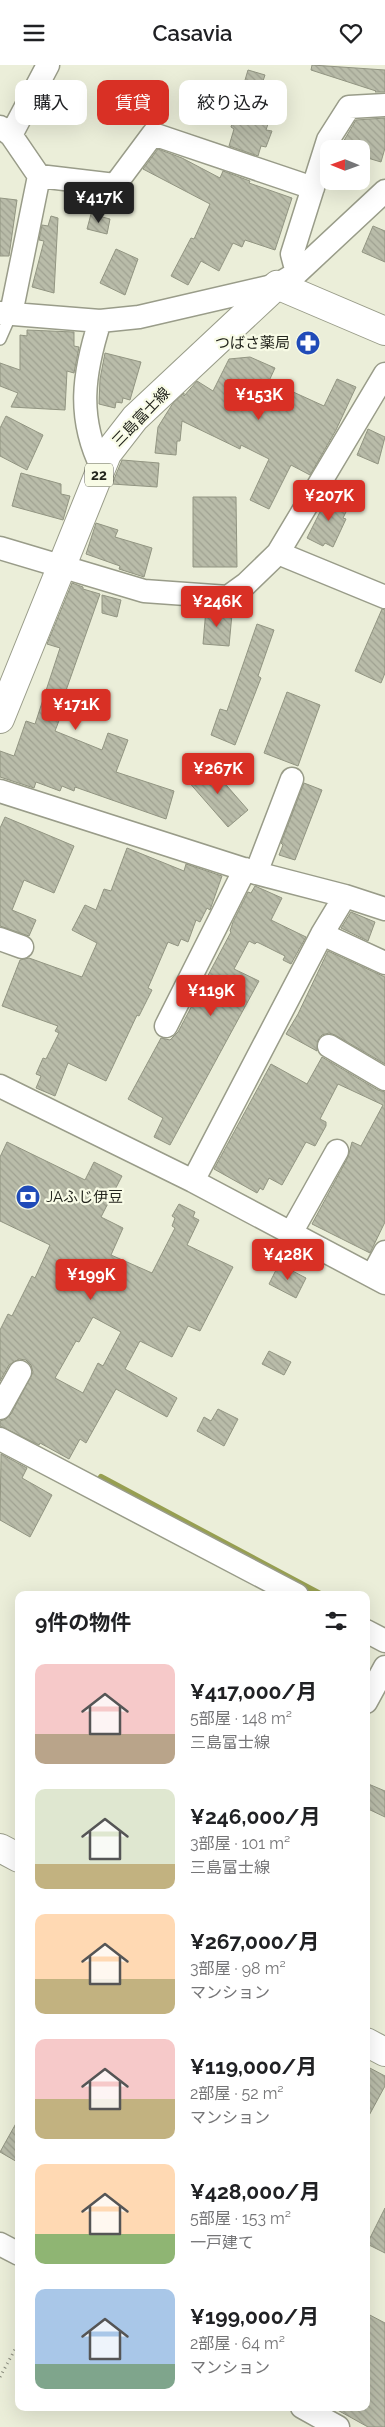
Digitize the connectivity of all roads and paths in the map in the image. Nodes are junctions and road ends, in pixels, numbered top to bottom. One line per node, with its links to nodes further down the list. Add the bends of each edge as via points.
1 (48, 65): 3 (street)
2 (385, 105): 5 (street, via 349,107 328,140)
3 (6, 131): 4 (street)
4 (39, 176): 5 (street, via 114,185 153,134); 8 (street)
5 (312, 188): 7 (street)
6 (382, 199): 7 (street)
7 (287, 279): 9 (street, via 139,317); 10 (main road); 13 (main road, 三島富士線 / 22, via 135,418 106,455)
8 (5, 313): 9 (street); 11 (lane)
9 (100, 321): 13 (street, via 84,394 91,447)
10 (385, 331)
11 (0, 339)
12 (385, 374): 15 (street)
13 (102, 469): 16 (main road, 三島富士線 / 22)
14 (0, 548): 16 (street)
15 (278, 553): 16 (street, via 228,597 144,591); 17 (street)
16 (62, 567): 18 (main road, 三島富士線 / 22)
17 (385, 597)
18 (2, 709)
19 (292, 779): 21 (street)
20 (0, 791): 21 (street)
21 (250, 871): 22 (street); 28 (street)
22 (345, 896): 23 (street); 24 (street)
23 (385, 909)
24 (322, 934): 27 (street); 33 (street)
25 (0, 939): 26 (street)
26 (22, 947)
27 (385, 963)
28 (166, 1027)
29 (329, 1046): 30 (street)
30 (385, 1079)
31 (0, 1086): 33 (street)
32 (337, 1151): 34 (street)
33 (193, 1181): 34 (street)
34 (291, 1233): 36 (street)
35 (385, 1251): 36 (street)
36 (378, 1279)
37 (20, 1372): 38 (street)
38 (0, 1408)
39 (0, 1439): 40 (street)
40 (289, 1591)
41 (370, 1633): 42 (street)
42 (385, 1641)
43 (385, 1667): 44 (street)
44 (370, 1695)
45 (0, 1848): 46 (main road)
46 (15, 1856)
47 (370, 2044): 48 (main road)
48 (385, 2052)
49 (0, 2244): 50 (street)
50 (15, 2252)
51 (15, 2349): 52 (path)
52 (0, 2377)
53 (309, 2411): 54 (street)
54 (338, 2427)

